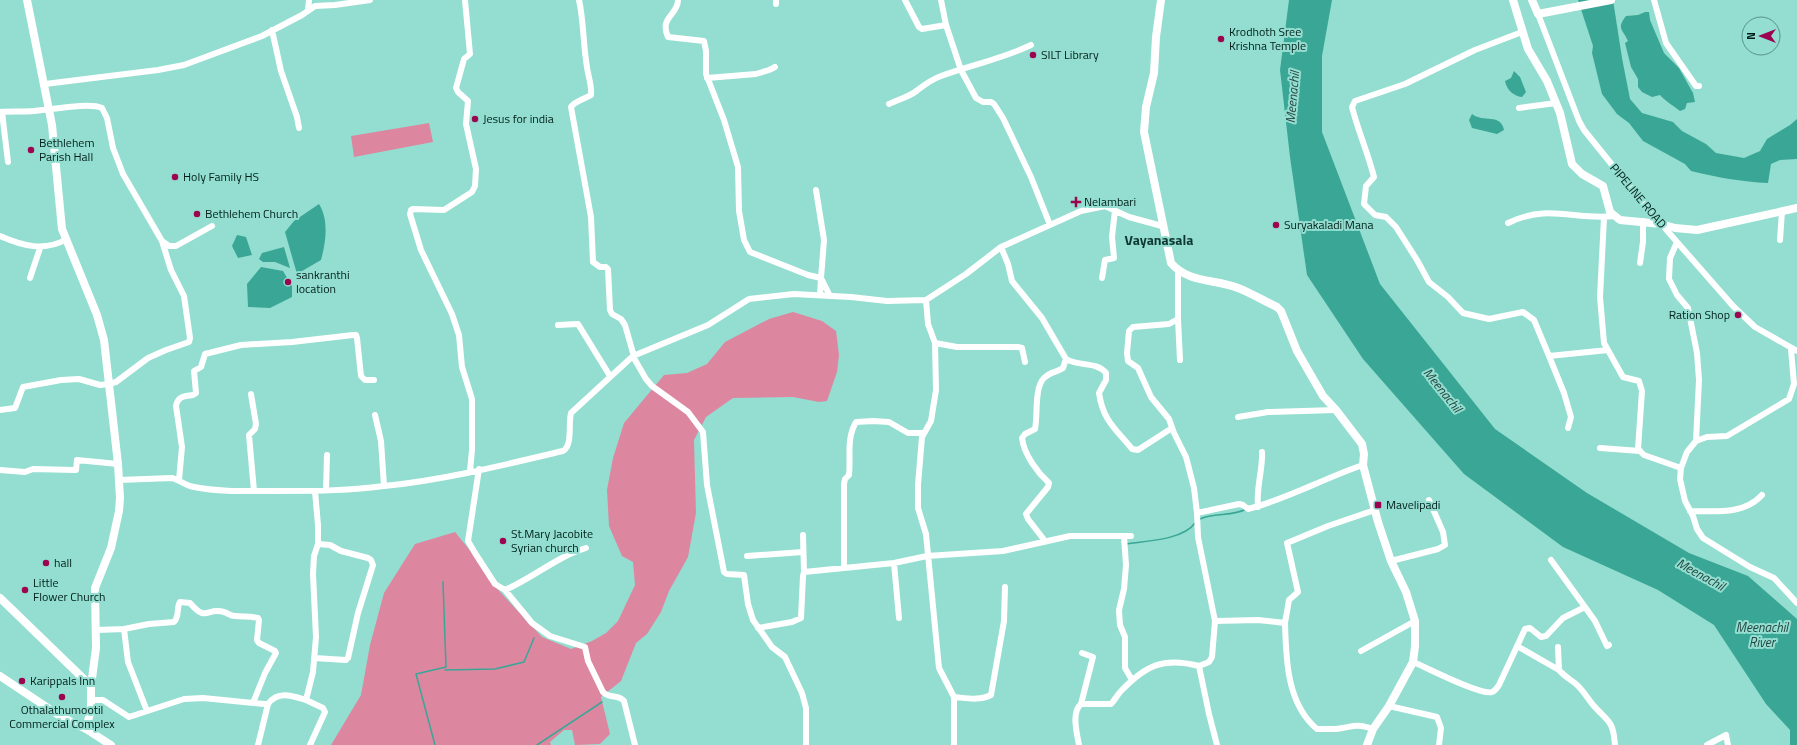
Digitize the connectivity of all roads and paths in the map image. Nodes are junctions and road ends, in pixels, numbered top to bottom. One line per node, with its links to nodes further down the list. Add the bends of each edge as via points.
1 (26, 0): 23 (main road)
2 (309, 0): 14 (street)
3 (370, 0): 14 (street, via 315,6)
4 (465, 0): 90 (street, via 470,54 464,59 456,88 468,101 466,124 476,169 475,186 472,192 444,210 413,209 410,214 421,250 452,314 459,335 462,367 472,399)
5 (579, 0): 64 (street, via 586,46 586,66 592,89 591,95 571,107 591,217 593,262 608,270 610,310 625,325)
6 (678, 0): 22 (street, via 678,5 666,20 668,37 704,41)
7 (906, 0): 16 (street, via 922,29)
8 (941, 0): 16 (street)
9 (1161, 0): 43 (main road, via 1154,73 1146,107 1144,132)
10 (1513, 0): 18 (main road)
11 (1532, 0): 15 (main road, PIPELINE ROAD)
12 (1611, 0): 15 (main road)
13 (1654, 0): 24 (street, via 1666,43 1679,60 1682,69 1693,83)
14 (308, 10): 17 (street)
15 (1538, 14): 40 (street, PIPELINE ROAD, via 1584,130)
16 (946, 26): 21 (street)
17 (272, 30): 23 (street, via 184,65); 30 (street, via 281,71)
18 (1522, 32): 25 (main road); 65 (street, via 1476,50 1405,84 1355,101 1352,108 1374,177 1366,186 1364,204 1374,215 1386,217 1396,227 1429,282 1463,313 1489,319 1523,312 1534,320)
19 (1031, 45): 21 (street, via 1012,54)
20 (775, 67): 22 (street, via 756,74)
21 (961, 70): 26 (street, via 923,84 914,93); 41 (street, via 976,98 994,104 1003,118)
22 (707, 78): 54 (street, via 724,120 738,167 739,211 744,240 750,252)
23 (45, 84): 28 (main road)
24 (1699, 86)
25 (1556, 103): 27 (street); 36 (main road, via 1572,164 1582,174 1604,186 1610,212)
26 (889, 104)
27 (1519, 108)
28 (48, 110): 29 (street); 45 (main road, via 57,165 62,229); 47 (street, via 98,106 102,108 123,174)
29 (1, 112): 31 (street)
30 (299, 128)
31 (8, 162)
32 (816, 190): 54 (street, via 824,240)
33 (1797, 208): 35 (main road)
34 (1115, 210): 41 (street, via 1105,206); 43 (street, via 1129,217); 55 (street, via 1112,237 1114,258 1105,260)
35 (1782, 211): 40 (main road, via 1697,230); 46 (street)
36 (1615, 216): 37 (street); 38 (main road, via 1620,220)
37 (1604, 218): 39 (street, via 1547,212 1519,217); 62 (street, via 1600,297 1604,343)
38 (1643, 222): 40 (main road); 51 (street)
39 (1508, 223)
40 (1661, 224): 48 (street, PIPELINE ROAD)
41 (1050, 225): 49 (street)
42 (212, 226): 47 (street, via 176,246 169,246)
43 (1162, 226): 52 (main road, via 1171,263)
44 (0, 236): 50 (street)
45 (67, 239): 50 (street); 71 (main road, via 104,340)
46 (1780, 240)
47 (162, 241): 71 (street, via 171,270 184,296 190,340 148,358 116,382)
48 (1677, 242): 63 (street, PIPELINE ROAD, via 1733,306 1755,327); 80 (street, via 1670,258 1669,279 1677,295 1688,308 1697,353 1699,380)
49 (1001, 247): 58 (street); 66 (street, via 1012,281 1042,318)
50 (40, 248): 53 (street)
51 (1640, 263)
52 (1178, 271): 59 (street); 74 (main road, via 1188,276 1237,288 1277,307 1285,318 1297,351 1323,396)
53 (30, 278)
54 (821, 278): 56 (street); 57 (street)
55 (1102, 278)
56 (820, 295): 57 (street); 64 (street, via 794,294 749,299 708,325)
57 (830, 296): 58 (street, via 887,301)
58 (926, 300): 61 (street, via 928,324)
59 (1178, 319): 67 (street); 77 (street, via 1169,324 1134,327 1129,331 1127,353 1128,361 1138,368 1151,397 1169,419)
60 (558, 325): 69 (street, via 578,324)
61 (934, 343): 68 (street, via 957,347 1018,347 1024,352); 79 (street, via 934,412)
62 (1608, 350): 65 (street); 82 (street, via 1623,377 1639,381 1642,391 1638,433)
63 (1794, 350): 80 (street, via 1794,384 1789,399 1727,436 1707,437)
64 (633, 356): 69 (street); 124 (street, via 652,386 688,412 703,432 707,485 722,565 727,574 744,575 748,604)
65 (1549, 356): 78 (street, via 1571,417)
66 (1066, 359): 77 (street, via 1073,363 1099,367 1106,373 1106,380 1099,393 1104,415 1132,450 1138,450); 104 (street, via 1063,368 1043,378 1039,385 1035,429 1022,438 1036,469 1049,483 1026,514)
67 (1180, 360)
68 (1024, 362)
69 (610, 376): 88 (street, via 571,413 566,449)
70 (374, 380): 92 (street, via 365,380 361,376 356,335 241,345 205,354 201,367 194,371 196,392 177,401 182,447)
71 (109, 384): 73 (street, via 100,385 79,379 23,387 15,408); 85 (main road)
72 (251, 394): 95 (street, via 256,424 249,435)
73 (0, 410)
74 (1336, 410): 76 (street, via 1268,412); 86 (main road, via 1362,444)
75 (375, 415): 93 (street)
76 (1238, 417)
77 (1172, 428): 102 (street, via 1186,457)
78 (1568, 428)
79 (924, 433): 109 (street, via 918,508 926,534); 113 (street, via 908,433 889,422 856,422 849,443 849,475 844,484)
80 (1696, 441): 87 (street, via 1687,452)
81 (1600, 448): 82 (street)
82 (1640, 451): 87 (street, via 1644,455)
83 (1262, 452): 99 (street, via 1257,491)
84 (327, 455): 94 (street)
85 (118, 464): 89 (street, via 77,460 76,470); 91 (main road)
86 (1363, 465): 99 (street, via 1334,474); 100 (main road)
87 (1681, 468): 101 (street, via 1680,479)
88 (479, 469): 90 (street); 116 (street, via 468,541 495,584)
89 (0, 470)
90 (470, 471): 93 (street)
91 (119, 480): 92 (street); 126 (main road, via 119,511 110,548 95,588)
92 (179, 480): 95 (street, via 194,487)
93 (384, 486): 94 (street)
94 (326, 490): 96 (street)
95 (254, 491): 96 (street)
96 (315, 491): 105 (street)
97 (1762, 495): 101 (street, via 1753,503 1741,508)
98 (1430, 500): 111 (street, via 1445,544 1438,549)
99 (1258, 507): 102 (street, via 1248,509 1239,504)
100 (1375, 510): 111 (main road); 123 (street, via 1287,543 1298,592 1289,600)
101 (1690, 511): 118 (street, via 1696,529 1703,538 1739,561 1774,578)
102 (1197, 513): 121 (street, via 1200,549)
103 (803, 535): 107 (street)
104 (1045, 541): 109 (street, via 1003,552); 137 (street, via 1070,536 1128,536 1119,610 1120,625 1125,637 1125,668)
105 (318, 544): 132 (street, via 313,574 316,637); 132 (street, via 330,545 341,551 368,558 373,565 358,613 348,658)
106 (586, 548): 116 (street, via 569,553)
107 (803, 552): 108 (street); 114 (street)
108 (747, 556)
109 (927, 556): 112 (street); 139 (street, via 939,668)
110 (1551, 560): 119 (street)
111 (1391, 561): 122 (main road, via 1406,592)
112 (894, 562): 113 (street); 120 (street)
113 (844, 568): 114 (street)
114 (804, 572): 124 (street, via 801,618)
115 (1005, 586): 139 (street, via 1004,621 991,694 978,698)
116 (505, 590): 152 (street, via 532,623 550,636 585,647 588,661 603,692 607,696 622,698 624,701)
117 (0, 598): 138 (main road)
118 (1797, 603)
119 (1585, 607): 127 (street, via 1595,621 1604,642); 128 (street, via 1563,618 1546,636 1541,637 1528,628)
120 (899, 618)
121 (1215, 621): 123 (street, via 1258,620); 134 (street, via 1212,657 1209,662)
122 (1414, 621): 130 (street); 133 (main road)
123 (1285, 623): 148 (street, via 1286,654 1295,701 1310,724 1317,730 1353,725)
124 (758, 628): 153 (street, via 772,647 785,657 802,693 806,708)
125 (124, 629): 126 (street); 142 (street, via 174,622 178,616 180,602 190,603 194,609 202,613 224,612 235,616 258,618 257,640 276,653); 146 (street, via 128,662)
126 (97, 630): 138 (main road)
127 (1609, 645)
128 (1517, 646): 133 (street, via 1499,685 1493,692 1487,693 1441,676); 135 (street)
129 (1558, 648): 135 (street)
130 (1361, 651)
131 (1082, 653): 144 (street, via 1092,657)
132 (314, 658): 141 (street)
133 (1413, 662): 145 (main road)
134 (1199, 666): 137 (street, via 1162,663); 156 (street)
135 (1559, 670): 159 (street, via 1581,688 1607,718 1612,725)
136 (0, 676): 147 (main road, via 60,716)
137 (1132, 680): 144 (street, via 1112,704)
138 (91, 686): 140 (main road)
139 (954, 697): 154 (street)
140 (90, 700): 146 (street, via 103,700 129,717); 147 (main road, via 90,717)
141 (306, 700): 143 (street, via 279,695); 151 (street, via 323,708 325,712)
142 (253, 704): 143 (street); 146 (street, via 203,698 184,699)
143 (268, 704): 150 (street)
144 (1081, 704): 155 (street, via 1076,712)
145 (1389, 706): 148 (main road); 158 (street, via 1437,716 1441,728)
146 (147, 711)
147 (86, 729): 149 (main road)
148 (1374, 729): 157 (main road)
149 (111, 745)
150 (258, 745)
151 (310, 745)
152 (635, 745)
153 (806, 745)
154 (954, 745)
155 (1079, 745)
156 (1217, 745)
157 (1367, 745)
158 (1440, 745)
159 (1615, 745)
160 (1707, 745): 161 (street, via 1726,735)
161 (1728, 745)

